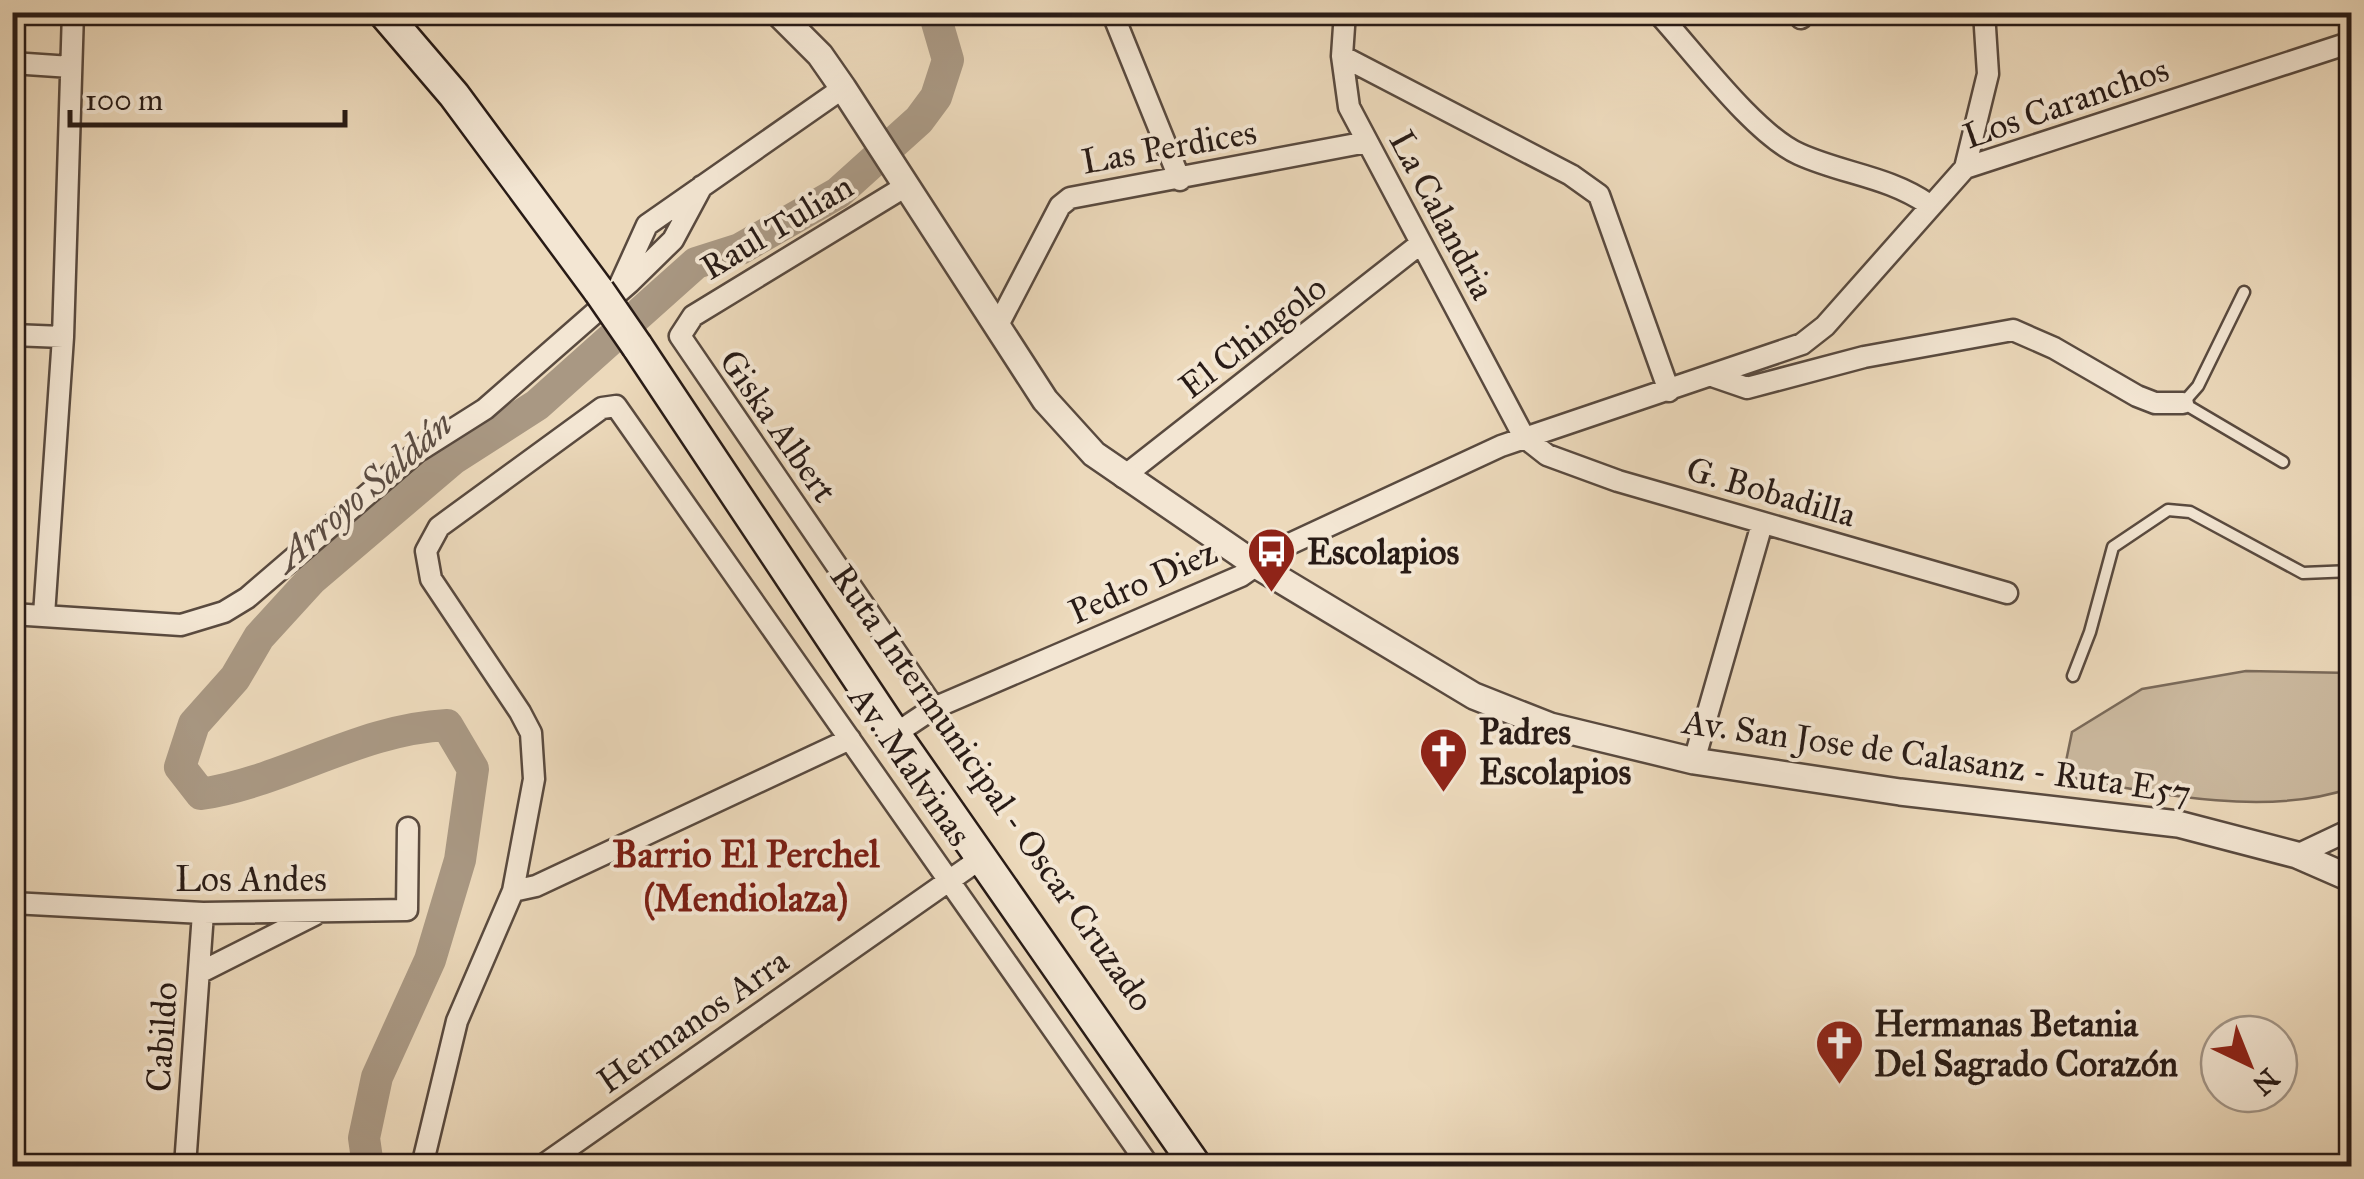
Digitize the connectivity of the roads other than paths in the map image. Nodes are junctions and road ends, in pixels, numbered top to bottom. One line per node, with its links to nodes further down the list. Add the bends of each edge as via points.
1 (73, 12): 11 (street)
2 (384, 12): 21 (main road, Ruta Intermunicipal - Oscar Cruzado)
3 (776, 12): 12 (street, Av. San Jose de Calasanz - Ruta E57)
4 (1112, 12): 16 (street)
5 (1345, 12): 9 (street, La Calandria)
6 (1657, 12): 18 (street, via 1783,145 1885,179)
7 (1984, 12): 14 (street, via 1988,74)
8 (2352, 42): 14 (street, Los Caranchos)
9 (1342, 56): 13 (street, La Calandria, via 1346,100); 27 (street, via 1599,195)
10 (12, 63): 11 (street)
11 (71, 67): 25 (street)
12 (843, 88): 15 (street, Av. San Jose de Calasanz - Ruta E57); 17 (street)
13 (1367, 142): 16 (street, Las Perdices); 19 (street, La Calandria)
14 (1965, 168): 18 (street, Los Caranchos)
15 (901, 177): 22 (street, Raul Tulian); 23 (street, Av. San Jose de Calasanz - Ruta E57)
16 (1180, 180): 23 (street, Las Perdices, via 1082,194 1060,206)
17 (702, 186): 21 (street, via 665,250); 21 (street, via 640,232)
18 (1928, 204): 26 (street, Los Caranchos, via 1815,336)
19 (1420, 244): 29 (street, La Calandria); 31 (street, El Chingolo)
20 (2244, 292): 28 (lane)
21 (607, 293): 37 (street, via 484,410 417,452 224,612 181,625); 40 (main road, Ruta Intermunicipal - Oscar Cruzado, bridge)
22 (683, 327): 39 (street, Giska Albert, via 684,347)
23 (997, 327): 31 (street, Av. San Jose de Calasanz - Ruta E57, via 1057,415)
24 (12, 335): 25 (street)
25 (63, 337): 37 (street)
26 (1715, 377): 27 (street, Los Caranchos); 28 (street, via 1747,388 1864,357 2013,330 2137,396)
27 (1669, 392): 29 (street, Los Caranchos)
28 (2183, 403): 30 (lane)
29 (1524, 437): 32 (street, G. Bobadilla, via 1547,455); 33 (street, Pedro Diez)
30 (2283, 462)
31 (1123, 477): 33 (street, Av. San Jose de Calasanz - Ruta E57)
32 (1762, 524): 35 (street, G. Bobadilla); 42 (street)
33 (1256, 565): 39 (street, Pedro Diez); 42 (street, Av. San Jose de Calasanz - Ruta E57, via 1474,696 1550,726)
34 (2352, 571): 38 (lane, via 2303,572 2190,512 2168,510 2113,547)
35 (2007, 593)
36 (12, 614): 37 (street)
37 (44, 615)
38 (2072, 676)
39 (934, 708): 40 (street, Pedro Diez)
40 (899, 731): 46 (main road, Ruta Intermunicipal - Oscar Cruzado); 59 (main road, Ruta Intermunicipal - Oscar Cruzado)
41 (850, 739): 47 (street, Av. Malvinas); 49 (street); 49 (street, Av. Malvinas, via 616,406 602,408 439,528 426,551 431,580 531,733 534,778)
42 (1694, 762): 45 (street, Av. San Jose de Calasanz - Ruta E57, via 2178,824)
43 (408, 828): 51 (street, Los Andes, via 407,910)
44 (2352, 829): 45 (street)
45 (2298, 854): 48 (street, Av. San Jose de Calasanz - Ruta E57)
46 (980, 859): 47 (street, Hermanos Arra); 58 (main road, Ruta Intermunicipal - Oscar Cruzado)
47 (951, 879): 56 (street, Hermanos Arra); 57 (street, Av. Malvinas)
48 (2352, 879)
49 (513, 891): 55 (street, via 457,1021)
50 (12, 903): 52 (street, Los Andes)
51 (319, 912): 52 (street, Los Andes); 53 (street)
52 (203, 913): 53 (street, Cabildo)
53 (199, 973): 54 (street, Cabildo)
54 (185, 1166)
55 (422, 1166)
56 (542, 1166)
57 (1150, 1166)
58 (1196, 1166)
59 (1209, 1166)

